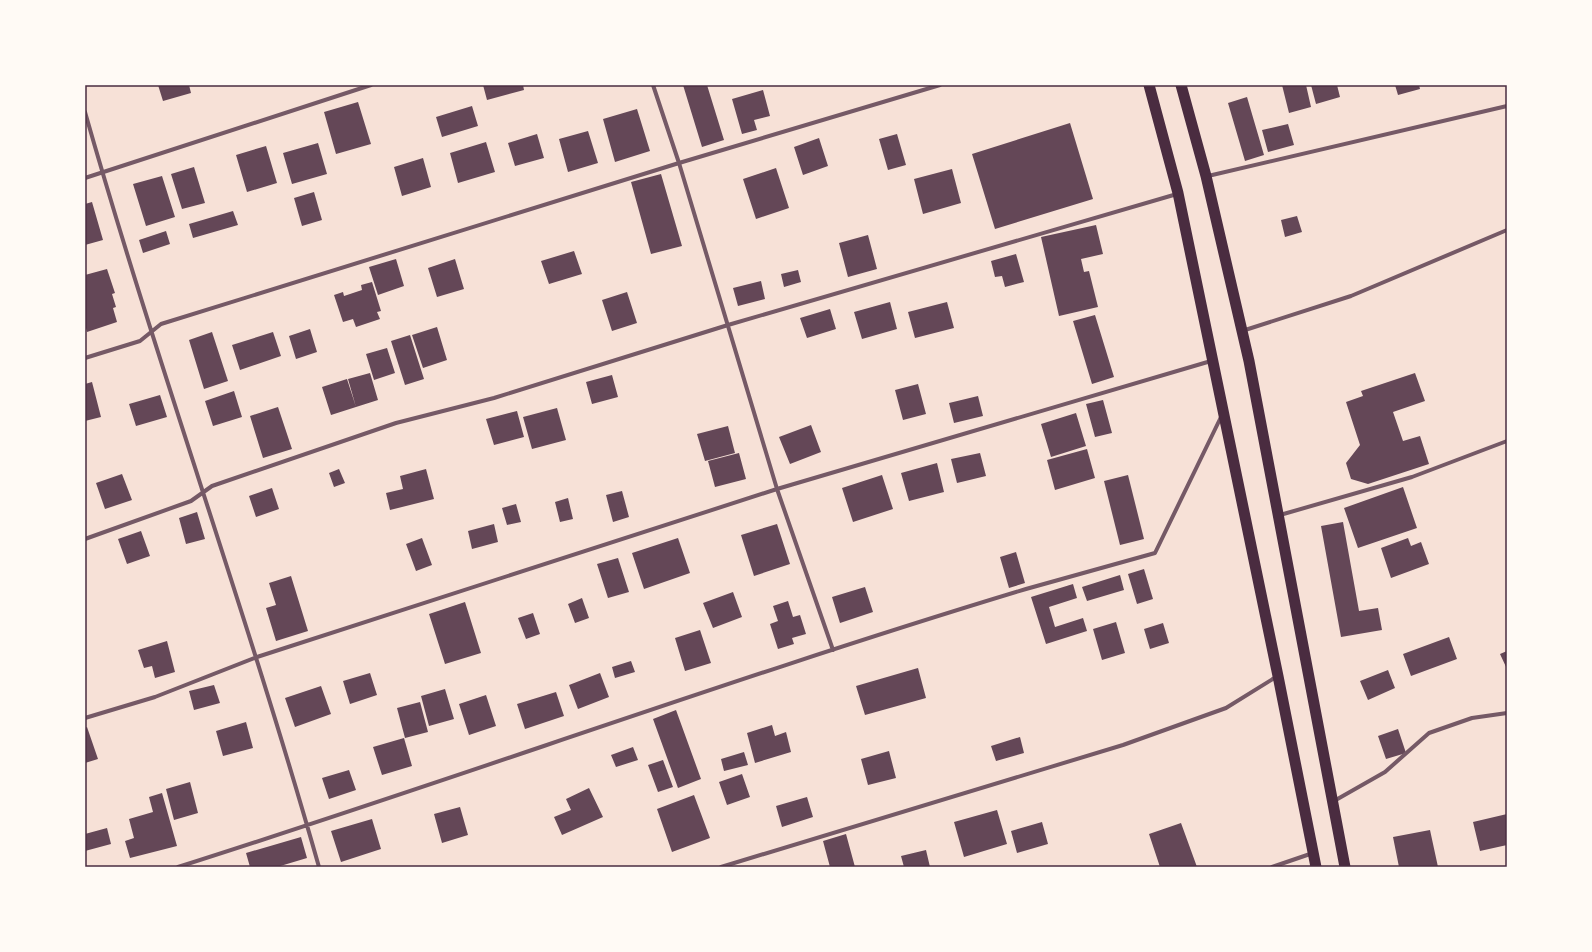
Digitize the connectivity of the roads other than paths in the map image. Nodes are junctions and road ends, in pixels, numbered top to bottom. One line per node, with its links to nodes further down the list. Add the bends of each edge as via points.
1 (372, 85): 9 (street)
2 (653, 85): 8 (street)
3 (940, 85): 8 (street)
4 (1149, 85): 12 (highway)
5 (1182, 85): 10 (highway)
6 (1507, 106): 10 (street)
7 (85, 112): 9 (street)
8 (679, 163): 14 (street); 16 (street, via 161,324)
9 (102, 172): 11 (street); 16 (street)
10 (1206, 176): 15 (highway)
11 (85, 178)
12 (1178, 193): 14 (street); 18 (highway)
13 (1507, 230): 15 (street, via 1352,296)
14 (728, 325): 21 (street); 22 (street, via 494,398 396,424 212,486)
15 (1242, 331): 23 (highway)
16 (151, 333): 17 (street, via 140,342); 22 (street)
17 (85, 358)
18 (1214, 360): 19 (highway); 21 (street)
19 (1224, 411): 25 (street, via 1155,554 1028,589); 27 (highway)
20 (1507, 442): 23 (street, via 1412,477)
21 (777, 489): 25 (street); 26 (street)
22 (202, 493): 24 (street, via 191,501); 26 (street)
23 (1278, 516): 30 (highway)
24 (85, 539)
25 (833, 650): 31 (street)
26 (257, 657): 29 (street, via 155,697); 31 (street)
27 (1278, 676): 32 (highway); 35 (street, via 1226,708 1123,745)
28 (1507, 713): 30 (street, via 1472,718 1429,733 1384,772)
29 (85, 718)
30 (1332, 802): 38 (highway)
31 (308, 826): 33 (street); 34 (street)
32 (1313, 853): 36 (street); 37 (highway)
33 (178, 867)
34 (319, 867)
35 (721, 867)
36 (1272, 867)
37 (1316, 867)
38 (1345, 867)

